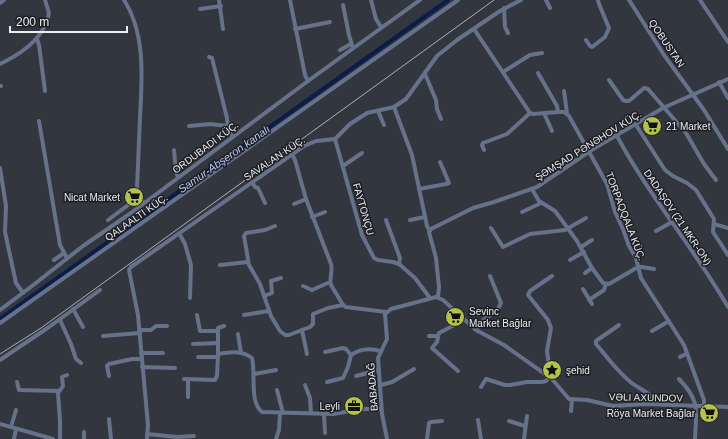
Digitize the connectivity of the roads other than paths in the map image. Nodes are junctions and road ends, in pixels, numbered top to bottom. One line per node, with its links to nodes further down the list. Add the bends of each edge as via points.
1 (4, 0): 14 (street)
2 (45, 0): 26 (street, via 49,16)
3 (124, 0): 76 (street, via 138,31 142,75 137,188)
4 (219, 0): 16 (street)
5 (290, 0): 23 (street)
6 (371, 0): 21 (street, via 376,20)
7 (420, 0): 21 (street, ORDUBADI KÜÇ.)
8 (458, 0): 142 (street)
9 (521, 0): 17 (street)
10 (546, 0): 18 (street)
11 (598, 0): 27 (street, via 609,28 605,37 592,47)
12 (629, 0): 43 (street, QOBUSTAN, via 664,55)
13 (700, 0): 28 (street)
14 (0, 4)
15 (343, 5): 29 (street)
16 (221, 6): 19 (street); 22 (street)
17 (504, 8): 24 (street); 25 (street)
18 (550, 8)
19 (200, 9)
20 (330, 22): 23 (street)
21 (381, 27): 29 (street, ORDUBADI KÜÇ.)
22 (223, 29)
23 (295, 29): 39 (street)
24 (474, 29): 34 (street); 36 (street, via 437,56)
25 (508, 33)
26 (37, 39): 33 (street); 41 (street)
27 (586, 40)
28 (728, 42)
29 (352, 46): 30 (street); 39 (street, ORDUBADI KÜÇ.)
30 (340, 50)
31 (542, 53): 34 (street, via 530,55)
32 (209, 57): 57 (street, via 213,60)
33 (0, 64)
34 (503, 72): 49 (street)
35 (538, 73): 48 (street)
36 (425, 74): 45 (street, via 410,95); 52 (street)
37 (609, 80): 46 (street, via 622,100 629,101 646,88)
38 (728, 80): 40 (street, ŞƏMŞAD PƏNƏHOV KÜÇ.)
39 (308, 81): 59 (street, ORDUBADI KÜÇ.)
40 (719, 82): 43 (street, ŞƏMŞAD PƏNƏHOV KÜÇ.); 44 (street)
41 (45, 91)
42 (564, 91): 51 (street)
43 (693, 94): 46 (street, ŞƏMŞAD PƏNƏHOV KÜÇ.); 62 (street, QOBUSTAN)
44 (728, 98)
45 (394, 107): 47 (street); 74 (street, via 412,155)
46 (663, 108): 55 (street, ŞƏMŞAD PƏNƏHOV KÜÇ.); 72 (street, via 686,134)
47 (378, 111): 54 (street); 61 (street, via 357,119)
48 (558, 112): 50 (street); 51 (street)
49 (530, 113): 50 (street); 64 (street, via 507,134 483,143)
50 (544, 113): 58 (street)
51 (567, 113): 65 (street, TORPAQQALA KÜÇ.)
52 (441, 119)
53 (38, 121): 104 (street, via 60,245)
54 (384, 125)
55 (636, 125): 60 (street, ŞƏMŞAD PƏNƏHOV KÜÇ.); 91 (street, via 665,170 696,190)
56 (190, 126): 57 (street)
57 (227, 126): 59 (street)
58 (552, 130)
59 (232, 136): 71 (street, ORDUBADI KÜÇ.)
60 (617, 136): 65 (street, ŞƏMŞAD PƏNƏHOV KÜÇ.); 90 (street, DADAŞOV (21 MKR-ON))
61 (335, 139): 67 (street, SAVALAN KÜÇ., via 311,143); 69 (street, FAYTONÇU)
62 (728, 148)
63 (174, 150): 71 (street)
64 (484, 150)
65 (589, 152): 75 (street, ŞƏMŞAD PƏNƏHOV KÜÇ.); 112 (street, TORPAQQALA KÜÇ., via 607,184 615,212)
66 (362, 153): 69 (street)
67 (292, 154): 73 (street, SAVALAN KÜÇ.); 77 (street, via 296,160)
68 (440, 162): 74 (street, via 448,184)
69 (343, 166): 110 (street, FAYTONÇU, via 362,235 374,258)
70 (0, 168): 124 (street, via 6,206 5,232 16,283)
71 (178, 177): 78 (street, ORDUBADI KÜÇ.)
72 (716, 180)
73 (252, 182): 79 (street); 98 (street, SAVALAN KÜÇ.)
74 (419, 189): 85 (street)
75 (532, 189): 80 (street); 96 (street, ŞƏMŞAD PƏNƏHOV KÜÇ., via 473,208)
76 (139, 197): 78 (street); 87 (street)
77 (306, 199): 81 (street); 84 (street)
78 (144, 203): 106 (street, ORDUBADI KÜÇ.)
79 (265, 203)
80 (541, 203): 83 (street); 94 (street, via 555,211)
81 (294, 204)
82 (325, 212): 84 (street)
83 (522, 212)
84 (312, 217): 119 (street, via 332,268)
85 (425, 217): 89 (street); 96 (street)
86 (586, 218): 94 (street)
87 (108, 220)
88 (386, 220): 110 (street, via 400,258)
89 (410, 220)
90 (672, 222): 97 (street); 132 (street, DADAŞOV (21 MKR-ON))
91 (714, 224): 95 (street); 105 (street, via 713,232)
92 (275, 226): 109 (street, via 244,234)
93 (491, 228): 100 (street)
94 (568, 228): 100 (street, via 530,234); 101 (street)
95 (728, 228)
96 (430, 230): 126 (street, via 436,258)
97 (656, 231)
98 (179, 234): 127 (street, via 191,265); 151 (street, SAVALAN KÜÇ., via 130,270)
99 (592, 240): 101 (street)
100 (503, 247): 102 (street)
101 (581, 247): 103 (street)
102 (506, 251)
103 (584, 252): 108 (street); 113 (street)
104 (64, 253): 106 (street); 107 (street)
105 (728, 255)
106 (67, 258): 124 (street, ORDUBADI KÜÇ.)
107 (54, 260)
108 (570, 260)
109 (248, 262): 111 (street); 125 (street)
110 (398, 264): 128 (street, FAYTONÇU, via 415,278)
111 (220, 265)
112 (638, 267): 114 (street); 120 (street); 141 (street, TORPAQQALA KÜÇ., via 641,278)
113 (592, 268): 115 (street); 120 (street)
114 (654, 269)
115 (585, 273)
116 (490, 276): 148 (street, via 501,303 497,310 481,321)
117 (552, 276): 182 (street, via 528,294 551,328 547,351)
118 (281, 278): 125 (street, via 271,281 272,292)
119 (330, 282): 121 (street, via 312,290); 131 (street)
120 (606, 284): 129 (street, via 604,290)
121 (303, 286)
122 (583, 289): 129 (street)
123 (100, 290): 133 (street)
124 (23, 293): 134 (street, ORDUBADI KÜÇ.)
125 (264, 296): 135 (street)
126 (438, 297): 128 (street); 140 (street)
127 (190, 298)
128 (430, 298): 136 (street)
129 (589, 300): 130 (street)
130 (592, 304)
131 (343, 305): 136 (street); 147 (street, via 313,314 312,326)
132 (728, 306)
133 (73, 309): 139 (street); 146 (street)
134 (0, 310)
135 (269, 311): 138 (street); 147 (street, via 284,335)
136 (386, 312): 158 (street, BABADAĞ, via 387,339)
137 (197, 315): 149 (street, via 200,331)
138 (244, 315)
139 (60, 320): 170 (street); 171 (street, via 77,361)
140 (464, 320): 148 (street); 155 (street)
141 (669, 321): 150 (street); 164 (street, TORPAQQALA KÜÇ., via 684,345)
142 (0, 323)
143 (619, 325): 193 (street, via 596,344 615,368 654,399)
144 (167, 326): 151 (street, via 156,326)
145 (224, 326): 149 (street, via 218,328)
146 (82, 327)
147 (302, 330): 163 (street)
148 (476, 330): 182 (street, via 504,345)
149 (218, 331): 156 (street)
150 (652, 331)
151 (140, 332): 153 (street); 160 (street)
152 (238, 334): 162 (street)
153 (103, 336)
154 (429, 336): 155 (street)
155 (437, 336): 177 (street, via 437,342 432,349)
156 (218, 343): 157 (street); 165 (street)
157 (193, 344)
158 (380, 351): 166 (street, via 363,350); 176 (street, BABADAĞ)
159 (325, 352): 166 (street, via 343,348)
160 (141, 353): 161 (street); 169 (street)
161 (163, 353)
162 (242, 353): 165 (street); 178 (street, via 252,358)
163 (307, 354)
164 (686, 354): 168 (street); 195 (street, TORPAQQALA KÜÇ.)
165 (217, 355): 167 (street); 191 (street, via 215,380 186,379)
166 (351, 355): 185 (street, via 343,378)
167 (198, 357)
168 (680, 357)
169 (142, 359): 172 (street); 180 (street, via 110,364 107,366)
170 (0, 360)
171 (82, 363)
172 (142, 367): 173 (street); 215 (street)
173 (175, 368)
174 (414, 369): 187 (street, via 396,380)
175 (276, 370): 178 (street)
176 (379, 370): 181 (street); 187 (street, BABADAĞ)
177 (458, 371)
178 (254, 374): 200 (street, via 257,409 262,412)
179 (67, 375): 190 (street, via 62,377 63,386)
180 (109, 376)
181 (356, 376)
182 (549, 377): 188 (street, via 545,382 510,385 486,379); 192 (street, via 568,398)
183 (679, 379): 194 (street)
184 (17, 382): 190 (street, via 19,390)
185 (327, 382)
186 (305, 385): 201 (street, via 310,398)
187 (381, 385): 197 (street, BABADAĞ)
188 (481, 387)
189 (277, 390): 200 (street)
190 (58, 391): 219 (street)
191 (188, 397)
192 (572, 399): 193 (street, VƏLI AXUNDOV, via 613,406); 199 (street)
193 (656, 404): 194 (street, VƏLI AXUNDOV)
194 (697, 406): 195 (street, VƏLI AXUNDOV); 227 (street)
195 (704, 406): 196 (street, VƏLI AXUNDOV)
196 (728, 407)
197 (381, 409): 202 (street); 223 (street, BABADAĞ)
198 (16, 410): 210 (street)
199 (571, 411)
200 (281, 413): 201 (street); 222 (street)
201 (311, 413): 202 (street)
202 (324, 414): 213 (street)
203 (527, 416): 209 (street)
204 (109, 419): 221 (street)
205 (478, 420): 225 (street)
206 (442, 421): 224 (street, via 430,423)
207 (509, 421): 209 (street)
208 (0, 424): 210 (street)
209 (525, 426): 226 (street)
210 (11, 427): 211 (street)
211 (16, 429): 216 (street); 217 (street)
212 (84, 432): 220 (street)
213 (325, 433)
214 (194, 436): 215 (street)
215 (147, 437)
216 (48, 438): 218 (street)
217 (14, 439)
218 (54, 439)
219 (60, 439)
220 (84, 439)
221 (111, 439)
222 (276, 439)
223 (387, 439)
224 (427, 439)
225 (481, 439)
226 (524, 439)
227 (696, 439)

